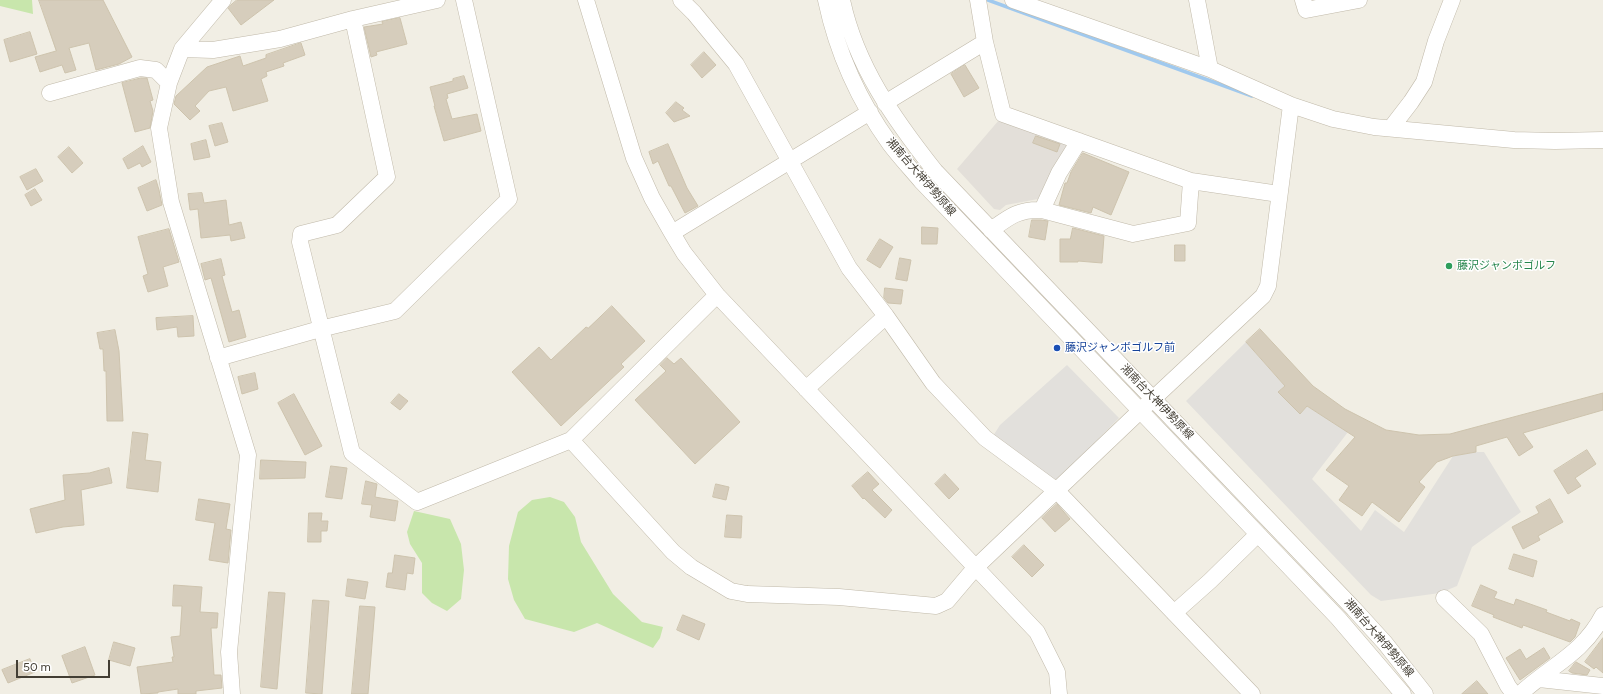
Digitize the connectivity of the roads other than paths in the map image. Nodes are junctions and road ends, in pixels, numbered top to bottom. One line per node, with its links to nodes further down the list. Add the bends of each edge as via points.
1 (223, 0): 16 (street)
2 (437, 0): 14 (street)
3 (464, 0): 34 (street, via 509,199 395,311)
4 (586, 0): 31 (street, via 634,158 652,198)
5 (681, 0): 26 (street, via 736,64)
6 (826, 0): 22 (street, 湘南台大神伊勢原線, via 840,51 851,78)
7 (842, 0): 20 (street, 湘南台大神伊勢原線, via 854,42)
8 (978, 0): 15 (street)
9 (1013, 0): 17 (street)
10 (1197, 0): 17 (street)
11 (1303, 0): 12 (street, via 1306,10)
12 (1359, 0)
13 (1452, 0): 23 (street, via 1424,82)
14 (353, 19): 16 (street, via 280,39 213,50); 34 (street, via 387,177 337,225 301,234 300,242)
15 (985, 42): 20 (street); 25 (street, via 1003,114)
16 (182, 49): 18 (street)
17 (1210, 70): 21 (street)
18 (169, 83): 19 (street, via 156,70 140,68); 35 (street, via 159,128 171,202)
19 (50, 93)
20 (885, 103): 30 (street, 湘南台大神伊勢原線, via 935,171)
21 (1291, 105): 23 (street, via 1333,118); 28 (street)
22 (870, 112): 26 (street); 38 (street, 湘南台大神伊勢原線, via 890,144 922,182)
23 (1391, 128): 24 (street, via 1514,140)
24 (1603, 140)
25 (1079, 141): 27 (street); 29 (street, via 1059,173)
26 (790, 161): 31 (street); 33 (street, via 848,268)
27 (1191, 181): 28 (street); 29 (street, via 1188,224 1133,234)
28 (1279, 194): 37 (street, via 1268,286 1263,296)
29 (1042, 210): 30 (street, via 1023,211 1011,215)
30 (991, 230): 37 (street, 湘南台大神伊勢原線)
31 (672, 233): 32 (street)
32 (717, 296): 36 (street); 39 (street)
33 (886, 316): 36 (street); 40 (street, via 933,383 985,438)
34 (320, 329): 35 (street); 39 (street, via 352,453 417,502)
35 (218, 358): 48 (street, via 248,455 230,652)
36 (806, 389): 42 (street)
37 (1154, 398): 38 (street); 52 (street, 湘南台大神伊勢原線, via 1354,609)
38 (1140, 411): 40 (street); 41 (street, 湘南台大神伊勢原線)
39 (571, 440): 42 (street, via 673,552 691,567 731,591 747,594 839,596 936,606 946,601)
40 (1057, 490): 42 (street); 44 (street)
41 (1258, 534): 44 (street); 51 (street, 湘南台大神伊勢原線, via 1338,618)
42 (975, 568): 49 (street, via 1037,632 1057,672)
43 (1444, 598): 53 (street, via 1481,634)
44 (1174, 613): 50 (street)
45 (1603, 615): 46 (street, via 1588,639 1573,654)
46 (1539, 679): 47 (street); 54 (street)
47 (1603, 686)
48 (232, 694)
49 (1059, 694)
50 (1252, 694)
51 (1403, 694)
52 (1425, 694)
53 (1514, 694)
54 (1520, 694)

